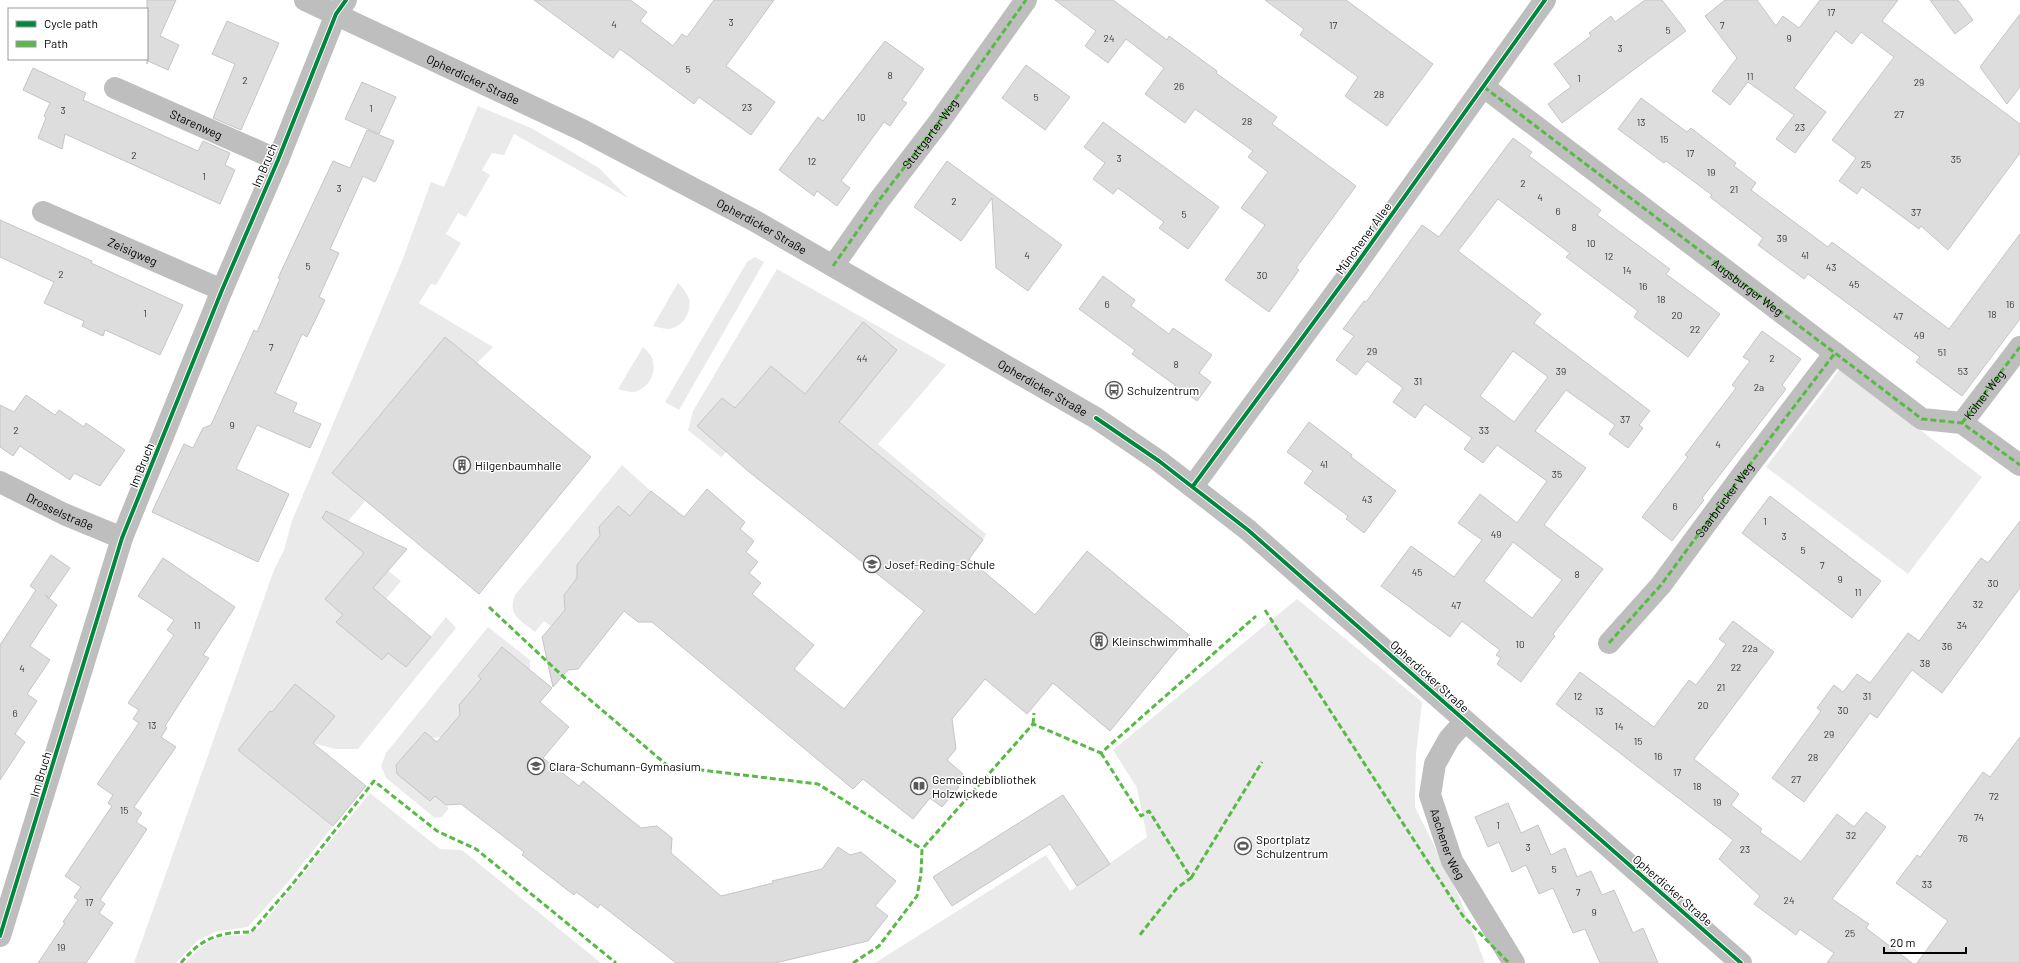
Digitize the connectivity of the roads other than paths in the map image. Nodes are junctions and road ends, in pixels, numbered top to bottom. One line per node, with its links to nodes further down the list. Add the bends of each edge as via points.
1 (305, 0): 4 (street, Opherdicker Straße)
2 (1026, 0): 9 (street, Stuttgarter Weg)
3 (1545, 0): 5 (street, Münchener Allee)
4 (341, 7): 7 (street, Im Bruch); 9 (street, Opherdicker Straße, via 755,221)
5 (1484, 87): 12 (street, Augsburger Weg); 16 (street, Münchener Allee)
6 (115, 88): 7 (street, Starenweg)
7 (278, 160): 10 (street, Im Bruch)
8 (44, 212): 10 (street, Zeisigweg)
9 (833, 266): 16 (street, Opherdicker Straße, via 1096,418)
10 (222, 290): 17 (street, Im Bruch)
11 (2020, 347): 13 (street, Kölner Weg)
12 (1835, 353): 13 (street, Augsburger Weg, via 1922,419); 18 (street, Saarbrücker Weg, via 1661,585)
13 (1962, 423): 14 (street)
14 (2020, 465)
15 (0, 482): 17 (street, Drosselstraße, via 64,514)
16 (1193, 486): 19 (street, Opherdicker Straße, via 1289,565)
17 (122, 538): 20 (street, Im Bruch)
18 (1609, 643)
19 (1466, 721): 21 (street, Aachener Weg, via 1435,764 1430,795 1452,861); 22 (street, Opherdicker Straße)
20 (0, 936)
21 (1514, 963)
22 (1741, 963)

